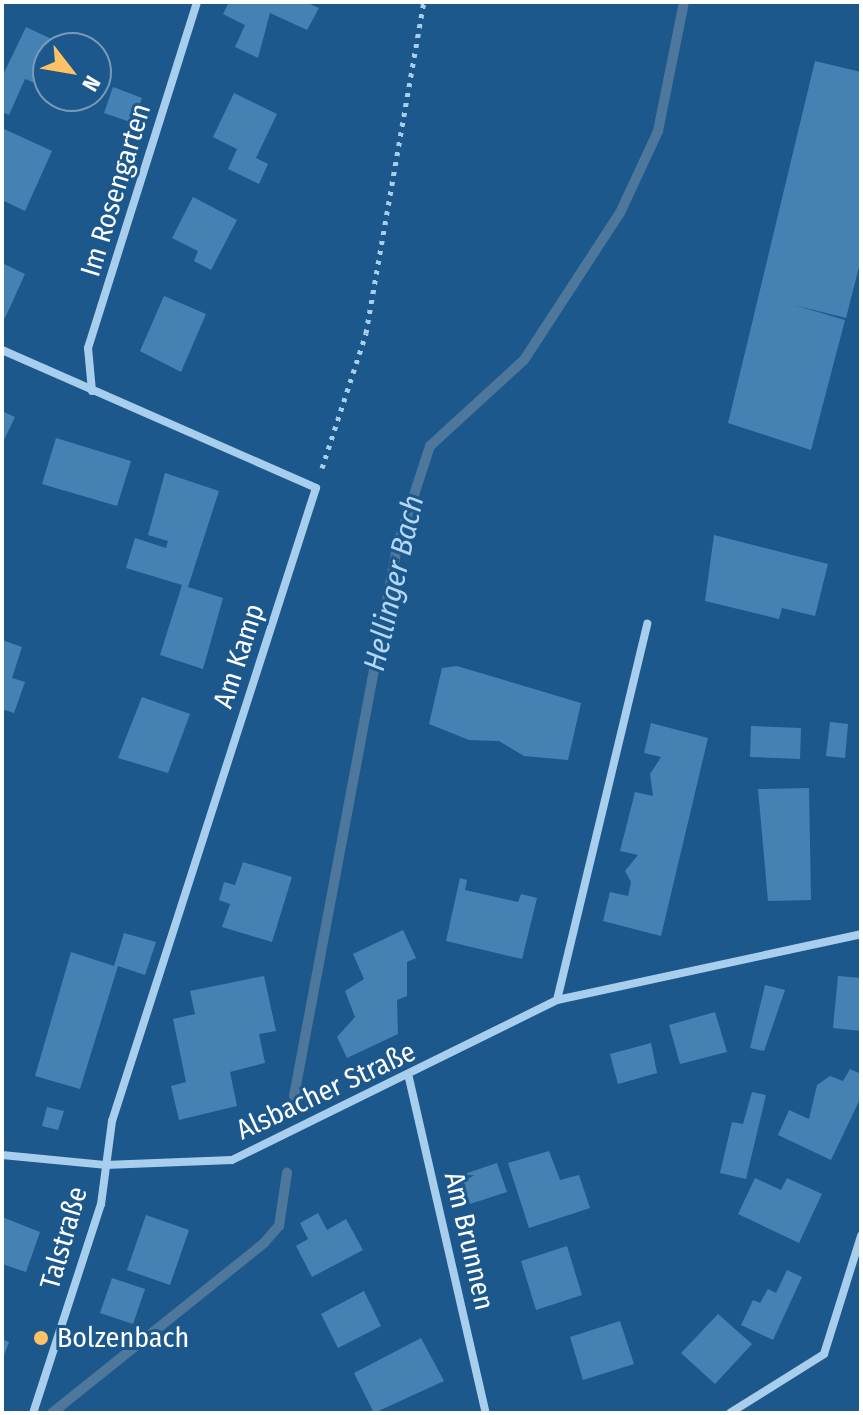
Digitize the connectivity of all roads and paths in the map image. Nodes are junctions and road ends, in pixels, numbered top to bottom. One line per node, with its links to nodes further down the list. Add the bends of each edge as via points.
1 (197, 2): 4 (street, Im Rosengarten, via 88,348)
2 (424, 2): 5 (path, via 366,333)
3 (2, 350): 4 (street)
4 (92, 391): 5 (street)
5 (316, 488): 11 (street, Am Kamp, via 112,1121)
6 (647, 624): 8 (street)
7 (861, 934): 8 (street, Alsbacher Straße)
8 (557, 1000): 9 (street, Alsbacher Straße)
9 (409, 1078): 11 (street, Alsbacher Straße, via 232,1160); 14 (street, Am Brunnen)
10 (2, 1155): 11 (street, Alsbacher Straße)
11 (105, 1165): 13 (street, Talstraße, via 101,1204)
12 (861, 1236): 15 (street, via 824,1354)
13 (33, 1413)
14 (486, 1413)
15 (730, 1413)

